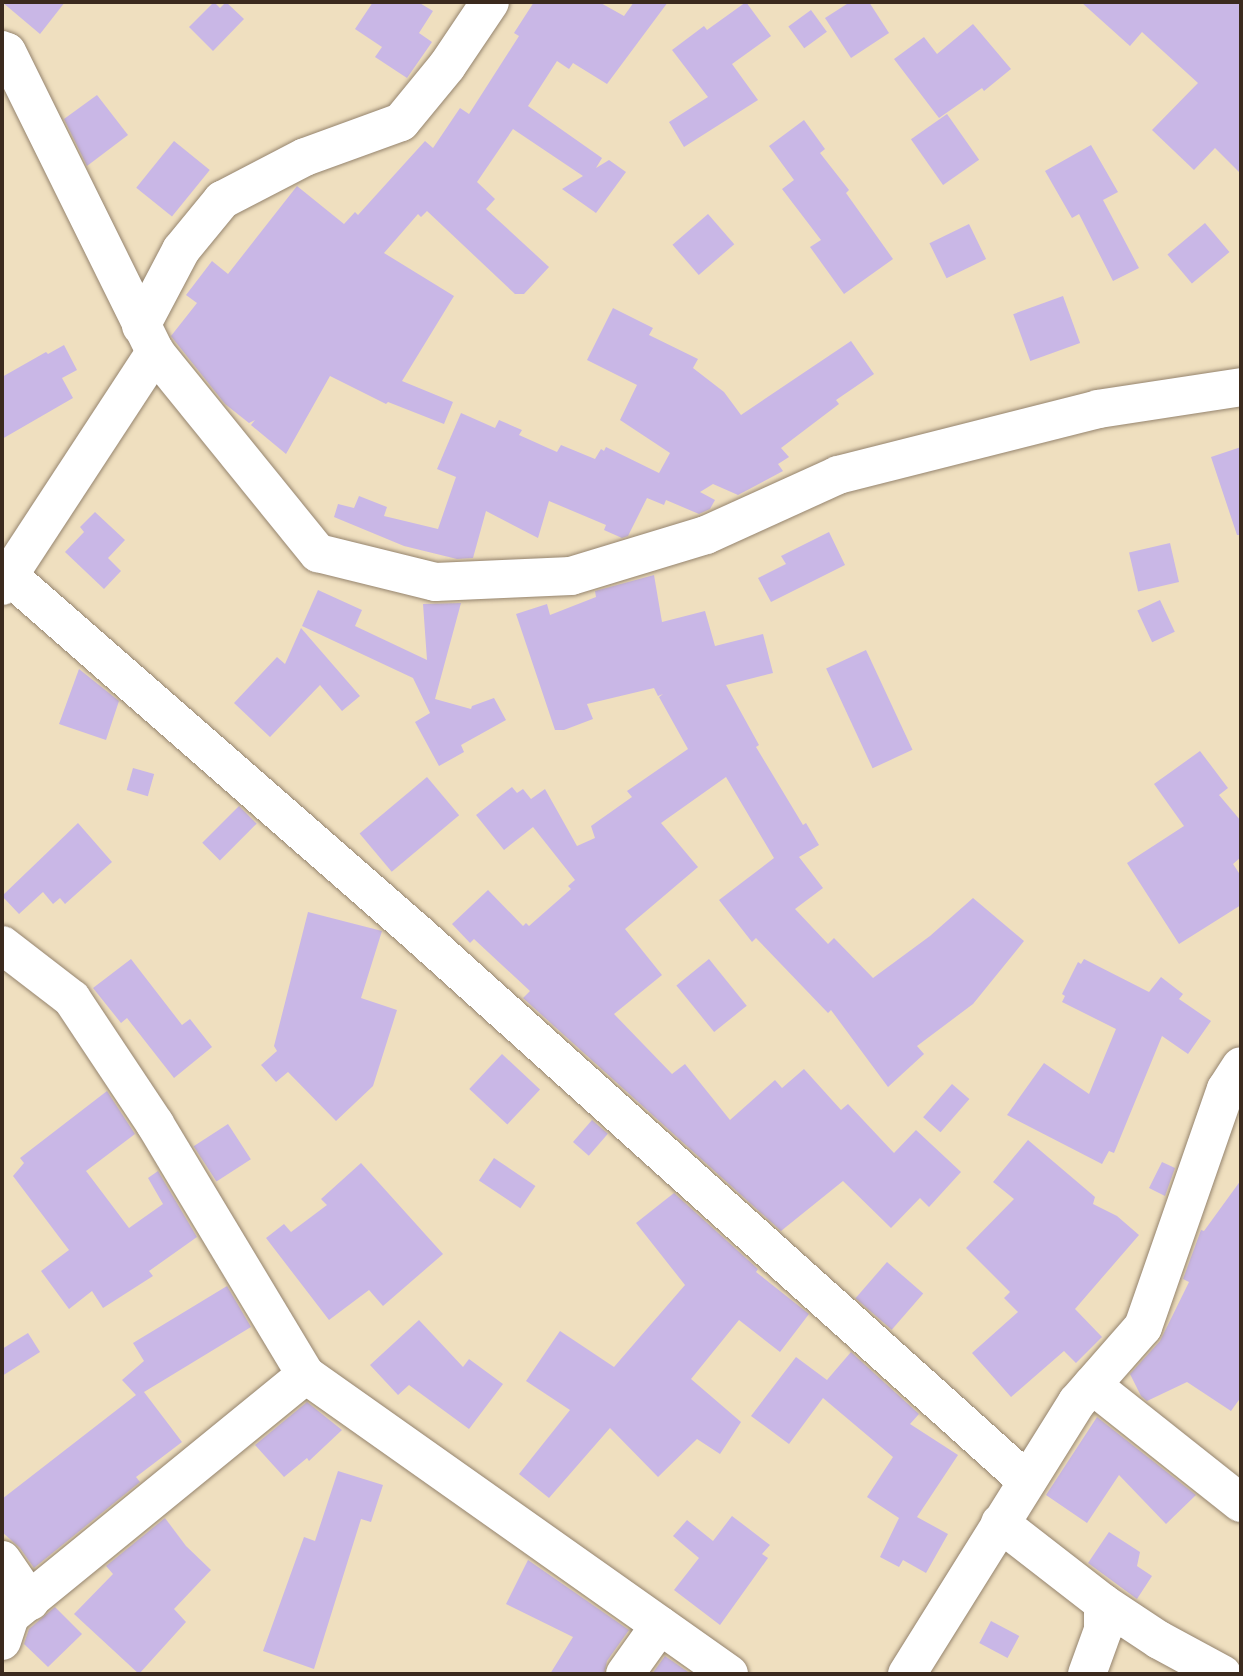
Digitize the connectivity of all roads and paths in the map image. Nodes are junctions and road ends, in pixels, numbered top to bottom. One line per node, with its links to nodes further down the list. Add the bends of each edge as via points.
1 (489, 2): 3 (street, via 401,122 305,157 222,200 181,250)
2 (2, 50): 3 (street, via 7,52)
3 (148, 339): 4 (street, via 318,553 435,582 571,576 706,535 838,475 1098,408); 5 (street)
4 (1241, 387)
5 (5, 581): 10 (street, via 415,931)
6 (2, 945): 8 (street, via 72,999 155,1124)
7 (1241, 1066): 9 (street, via 1226,1089 1143,1327)
8 (306, 1375): 14 (street); 16 (street)
9 (1092, 1385): 10 (street); 11 (street)
10 (1027, 1481): 12 (street)
11 (1241, 1503)
12 (1000, 1523): 15 (street); 20 (street)
13 (2, 1560): 14 (street)
14 (30, 1601): 17 (street, via 10,1616)
15 (1103, 1603): 21 (street, via 1103,1630); 22 (street)
16 (660, 1625): 18 (street); 19 (street)
17 (2, 1641)
18 (625, 1674)
19 (729, 1674)
20 (907, 1674)
21 (1087, 1674)
22 (1222, 1674)

